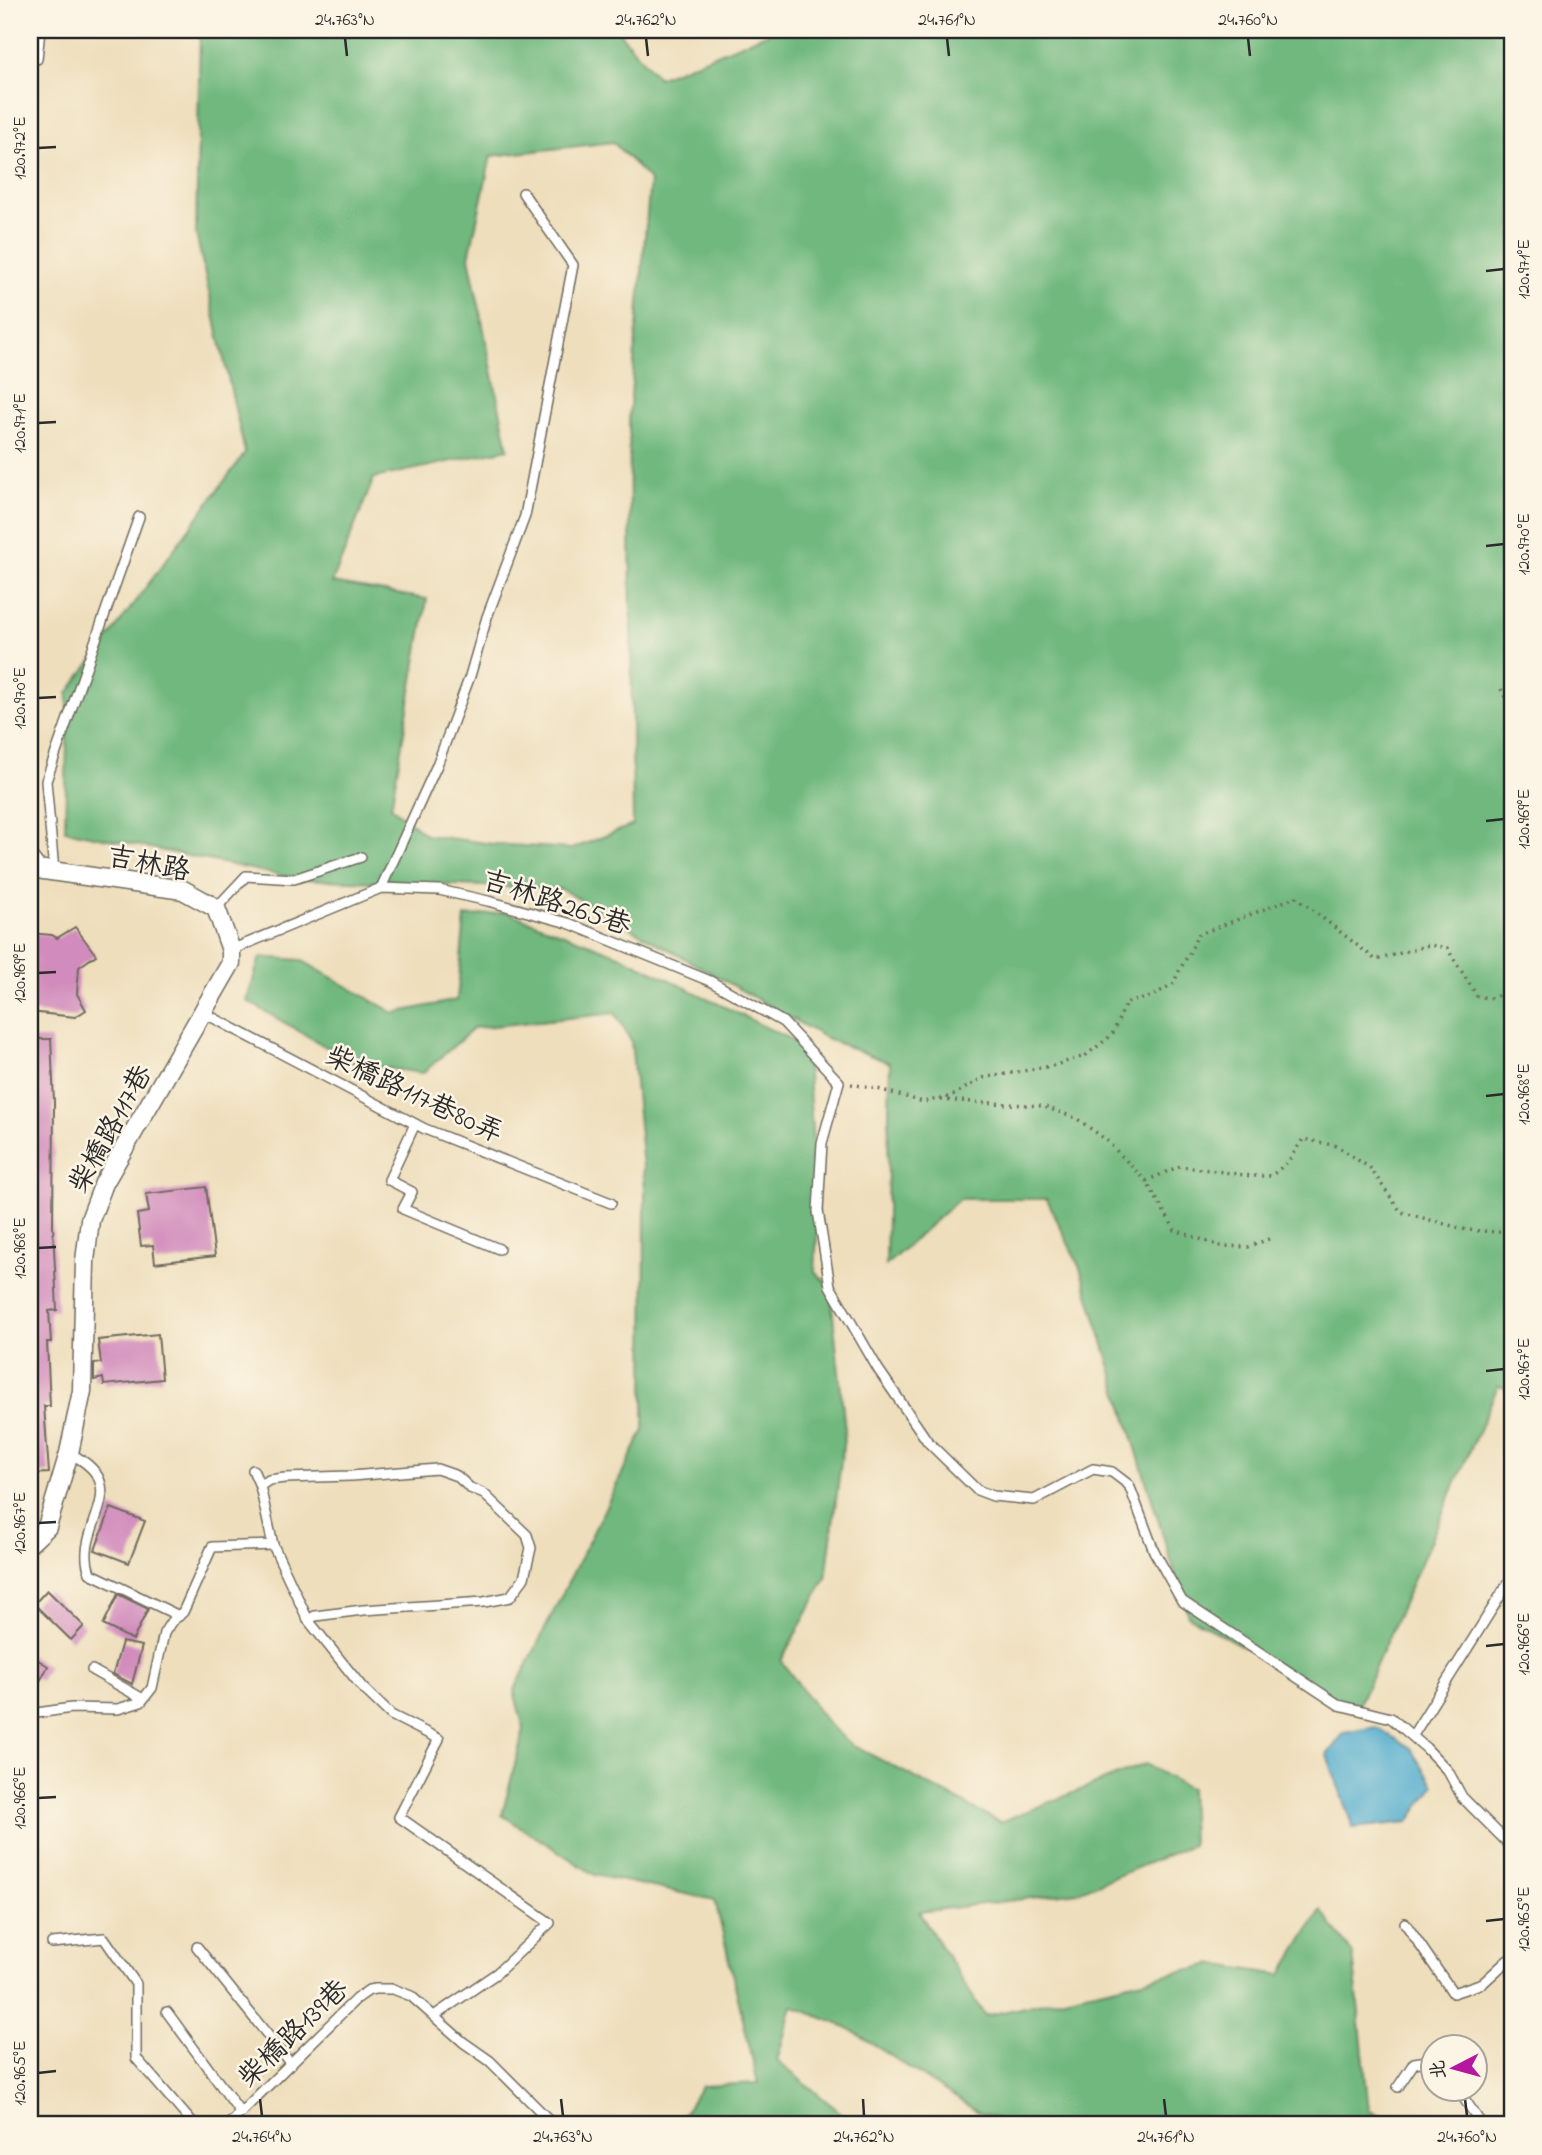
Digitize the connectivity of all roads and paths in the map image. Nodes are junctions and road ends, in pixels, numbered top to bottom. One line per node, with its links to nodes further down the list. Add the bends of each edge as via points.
1 (40, 30): 2 (lane)
2 (37, 60)
3 (523, 192): 10 (lane, via 573,265 525,516 437,765)
4 (139, 517): 9 (lane, via 46,781)
5 (1501, 689): 6 (path)
6 (1512, 711)
7 (361, 857): 11 (lane, via 294,879 246,876)
8 (30, 860): 9 (street, 吉林路, via 37,869)
9 (54, 871): 11 (street, 吉林路, via 183,890)
10 (381, 888): 12 (lane, 吉林路265巷); 15 (lane, 吉林路265巷, via 439,890 568,923 710,981 783,1022)
11 (216, 908): 12 (street, 吉林路)
12 (231, 950): 14 (street, 柴橋路117巷, via 231,963)
13 (1512, 992): 16 (path, via 1477,996 1447,948 1429,945 1376,960 1296,897 1197,936 1174,983 1152,997 1126,1003 1112,1035 1085,1056 982,1078)
14 (204, 1013): 17 (lane, 柴橋路117巷80弄); 23 (street, 柴橋路117巷, via 104,1183 90,1220 82,1391)
15 (839, 1082): 16 (path, via 923,1102); 34 (lane, via 822,1143 818,1211 830,1286 878,1369 928,1442 977,1490 993,1496 1034,1500 1093,1469 1112,1472 1129,1485 1154,1551 1182,1601 1339,1705 1391,1718)
16 (936, 1100): 18 (path, via 1042,1106 1076,1118 1105,1139)
17 (415, 1124): 19 (lane, 柴橋路117巷80弄); 22 (lane, via 390,1180 412,1192 403,1209)
18 (1146, 1181): 20 (path, via 1180,1166 1270,1175 1288,1162 1303,1139 1337,1146 1370,1168 1401,1212 1467,1230); 21 (path, via 1175,1230 1220,1246 1248,1247)
19 (611, 1203)
20 (1512, 1233)
21 (1269, 1239)
22 (499, 1249)
23 (69, 1453): 26 (street, 柴橋路117巷, via 47,1527); 29 (lane, via 87,1461 101,1482 102,1503 86,1549 90,1573)
24 (253, 1470): 25 (lane)
25 (260, 1486): 27 (lane); 30 (lane, via 285,1478 437,1469 484,1494 527,1535 531,1548 524,1578 510,1597 363,1610)
26 (30, 1544)
27 (273, 1545): 29 (lane, via 212,1548); 30 (lane)
28 (1512, 1577): 34 (lane)
29 (179, 1616): 32 (lane, via 164,1633 152,1688)
30 (308, 1620): 41 (lane, via 391,1715 439,1739 399,1817 550,1923 497,1973)
31 (92, 1670): 32 (lane)
32 (143, 1699): 33 (lane, via 118,1709)
33 (30, 1714)
34 (1413, 1735): 35 (lane, via 1448,1771 1462,1797)
35 (1512, 1847)
36 (1405, 1923): 39 (lane, via 1453,1993 1483,1983 1508,1960)
37 (52, 1943): 47 (lane, via 104,1938 136,1984 136,2058)
38 (197, 1947): 43 (lane)
39 (1512, 1962)
40 (167, 2012): 46 (lane)
41 (434, 2016): 43 (lane, 柴橋路139巷, via 411,1996 369,1990); 49 (lane, 柴橋路139巷, via 490,2060)
42 (1420, 2062): 44 (lane, via 1414,2063)
43 (292, 2064): 46 (lane, 柴橋路139巷)
44 (1398, 2087)
45 (1466, 2102): 50 (lane)
46 (241, 2113): 48 (lane, 柴橋路139巷)
47 (194, 2125)
48 (228, 2125)
49 (554, 2125)
50 (1482, 2125)

